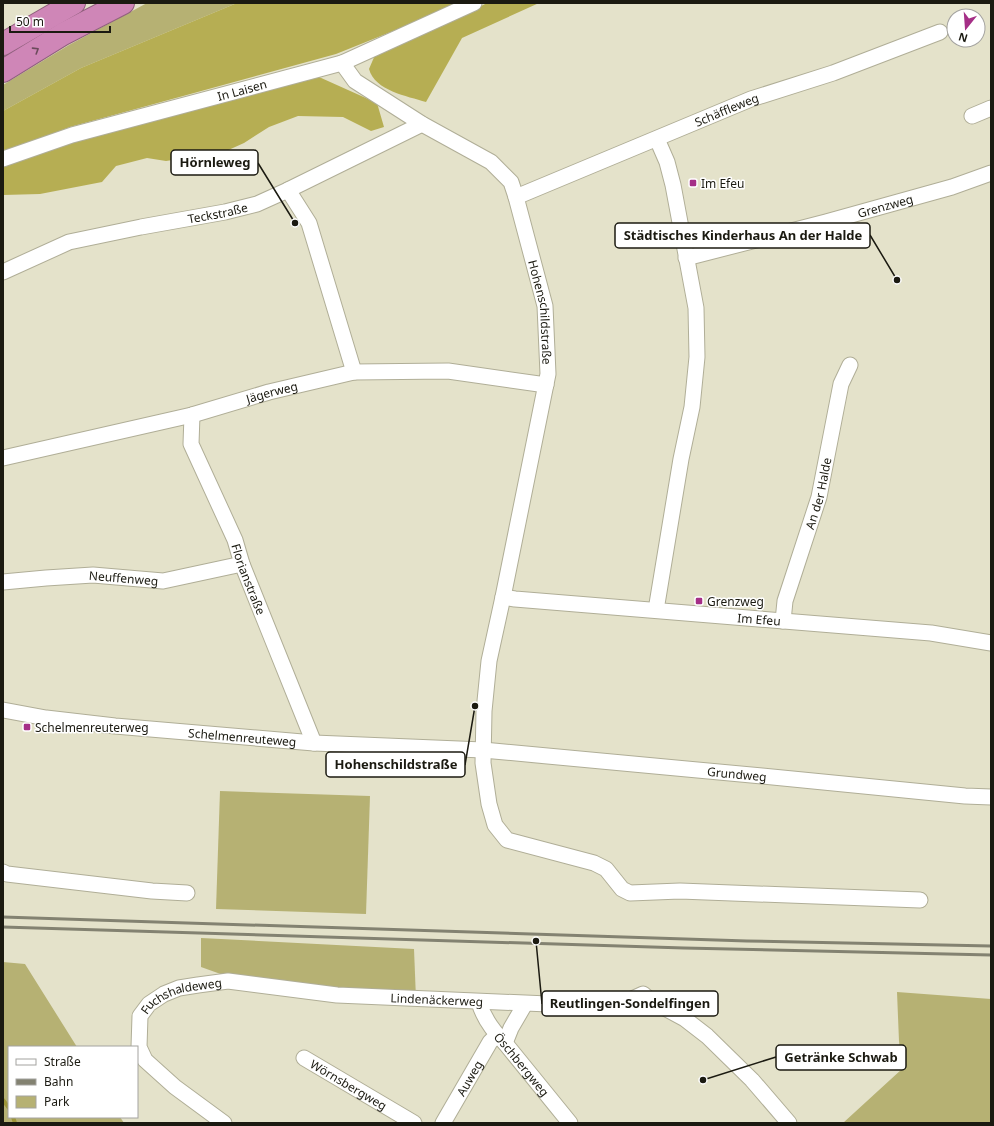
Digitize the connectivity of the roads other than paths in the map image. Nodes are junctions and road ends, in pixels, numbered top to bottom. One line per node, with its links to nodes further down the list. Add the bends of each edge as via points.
1 (74, 3): 5 (highway)
2 (123, 3): 7 (highway, one-way to 2, via 63,34)
3 (474, 3): 6 (street, In Laisen)
4 (940, 32): 11 (street, Schäffleweg, via 833,73 751,99)
5 (3, 44)
6 (342, 63): 10 (street, Hohenschildstraße, via 355,81); 12 (street, In Laisen, via 72,135)
7 (3, 70)
8 (991, 108): 9 (street)
9 (972, 116)
10 (422, 124): 14 (street, Teckstraße); 15 (street, Hohenschildstraße, via 491,162 511,182)
11 (656, 139): 15 (street, Schäffleweg); 16 (street, via 667,162)
12 (3, 159)
13 (991, 173): 16 (street, Grenzweg, via 952,187)
14 (288, 190): 17 (street, Teckstraße, via 257,204 226,212 69,242); 19 (street, via 309,224)
15 (516, 197): 20 (street, Hohenschildstraße, via 545,306 548,374)
16 (686, 258): 26 (street, via 696,308 696,363 692,407)
17 (3, 272)
18 (850, 365): 27 (street, An der Halde, via 841,384 819,497 785,601)
19 (354, 372): 20 (street, Jägerweg, via 448,371); 21 (street, Jägerweg, via 269,392)
20 (546, 385): 25 (street, Hohenschildstraße)
21 (192, 415): 22 (street, Jägerweg); 23 (street, Florianstraße, via 191,444 235,540)
22 (3, 458)
23 (242, 564): 24 (street, Neuffenweg, via 163,581 93,576); 30 (street, Florianstraße)
24 (3, 582)
25 (503, 597): 26 (street, Im Efeu); 31 (street, Hohenschildstraße, via 485,688)
26 (656, 610): 27 (street, Im Efeu)
27 (783, 621): 28 (street, Im Efeu, via 931,633)
28 (991, 643)
29 (3, 710): 30 (street, Schelmenreuteweg, via 115,726)
30 (314, 743): 31 (street, Schelmenreuteweg)
31 (483, 750): 32 (street, Grundweg, via 957,796); 35 (street, Hohenschildstraße, via 489,804 495,825 507,840 594,862 606,869 622,889 630,893 680,891)
32 (991, 797)
33 (3, 872): 34 (street)
34 (187, 893)
35 (920, 900)
36 (228, 981): 37 (street, Lindenäckerweg, via 337,995); 41 (street, Fuchshaldeweg, via 198,984 164,994 149,1004 140,1016 139,1029 139,1046 145,1060 175,1087)
37 (479, 1002): 38 (street, Lindenäckerweg); 39 (street, Öschbergweg)
38 (525, 1004): 39 (street, Auweg, via 511,1028); 45 (street, Lindenäckerweg, via 614,1005 643,994 685,1019 707,1036 752,1080)
39 (501, 1039): 43 (street, Auweg, via 490,1042); 44 (street, Öschbergweg)
40 (304, 1058): 42 (street, Wörnsbergweg)
41 (224, 1123)
42 (414, 1123)
43 (444, 1123)
44 (570, 1123)
45 (789, 1123)

